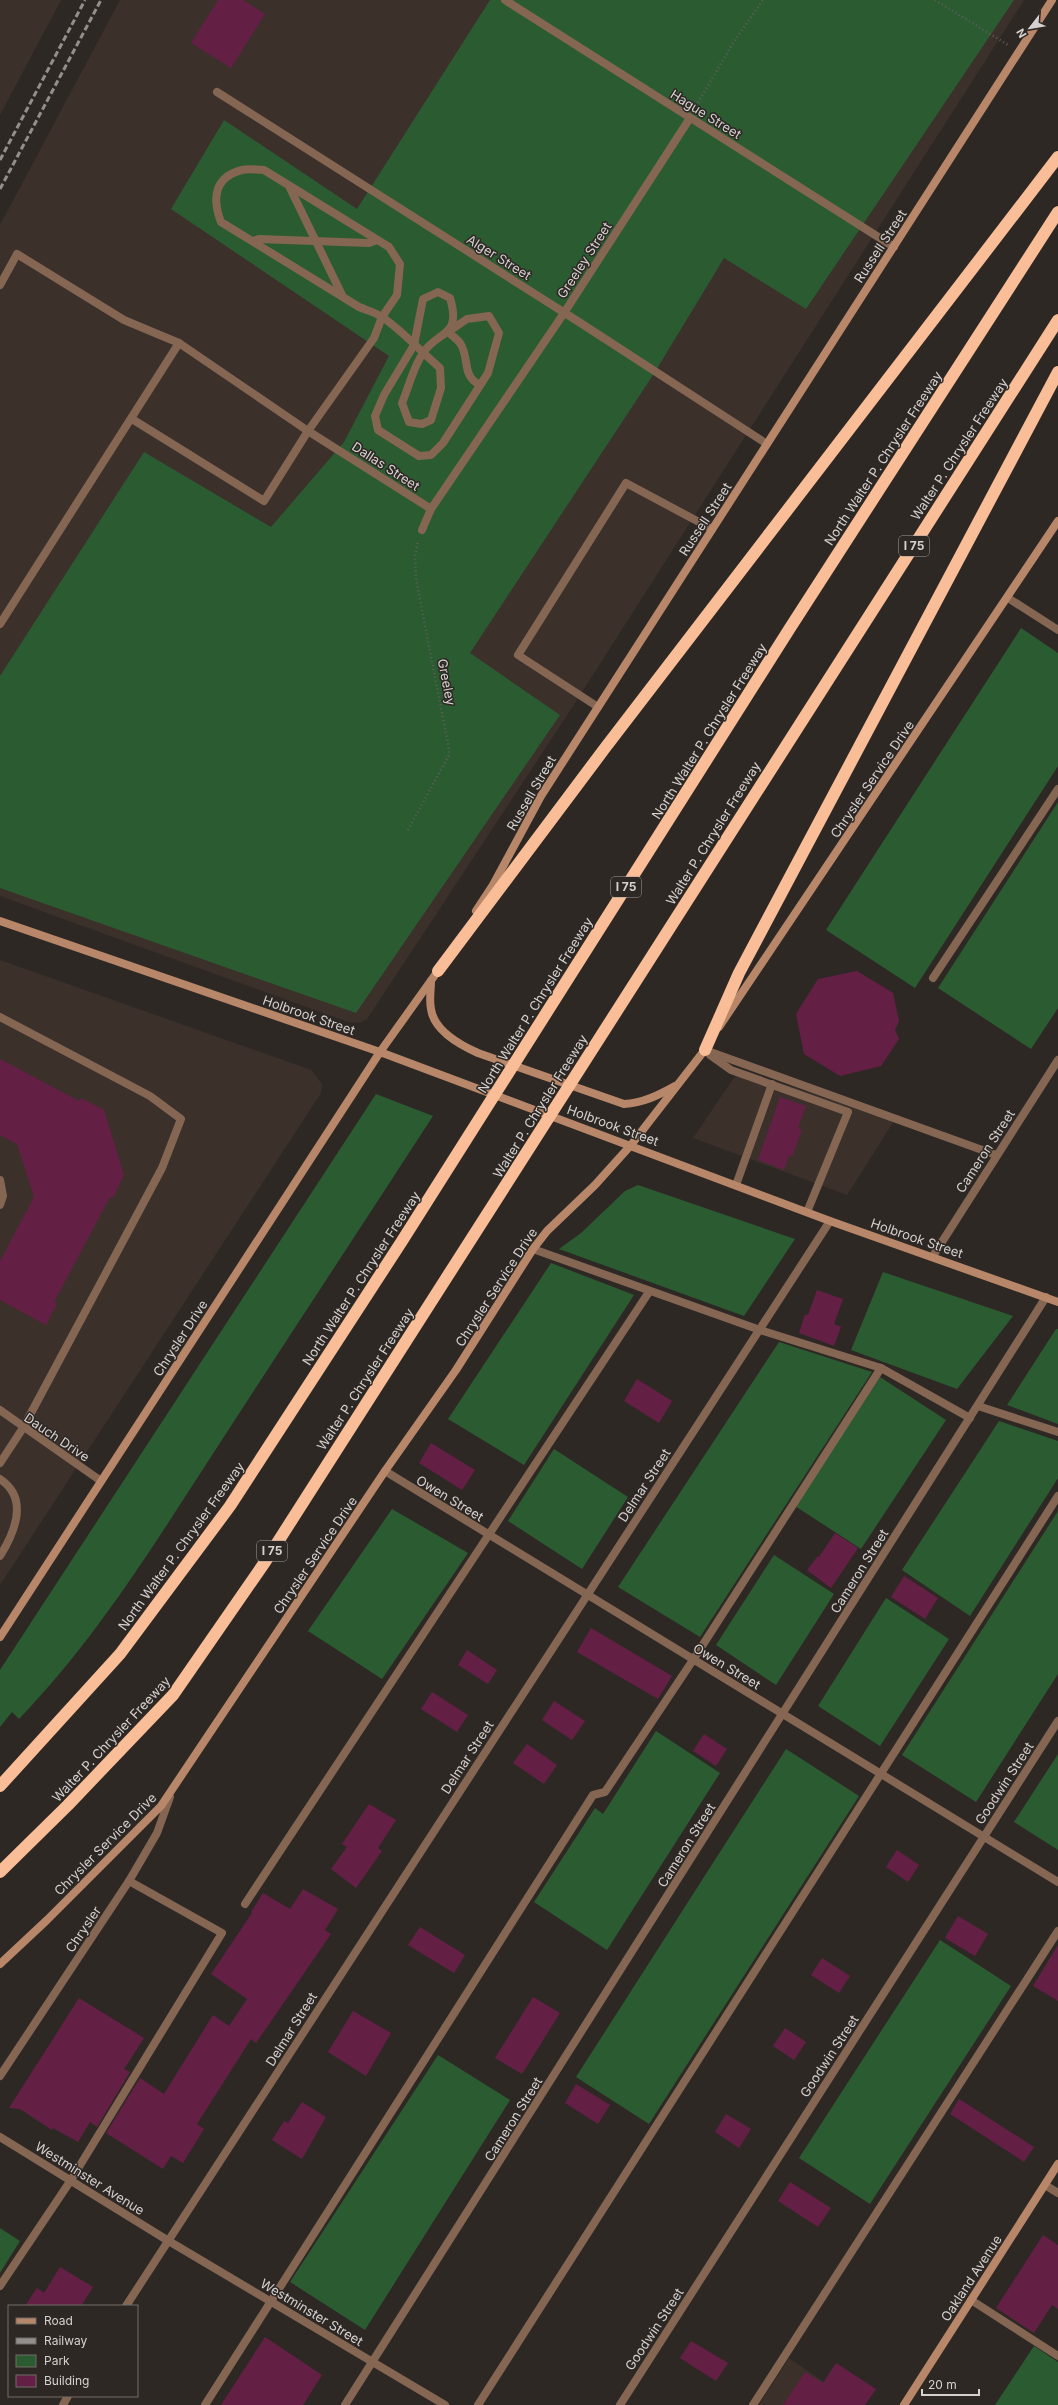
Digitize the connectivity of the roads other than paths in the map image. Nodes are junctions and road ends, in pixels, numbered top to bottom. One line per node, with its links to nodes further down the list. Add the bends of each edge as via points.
1 (505, 0): 4 (street, Hague Street)
2 (1052, 0): 11 (street, Russell Street)
3 (217, 92): 14 (street, Alger Street)
4 (690, 118): 11 (street, Hague Street); 14 (street, Greeley Street)
5 (1058, 157): 36 (highway, via 605,748)
6 (289, 186): 8 (street); 9 (street, via 264,170 242,170 225,178 216,192 215,207 221,222); 10 (street)
7 (1058, 212): 76 (highway, North Walter P. Chrysler Freeway / I 75, via 794,622 406,1235 230,1506 120,1654)
8 (377, 240): 10 (street, via 369,243); 15 (street, via 389,247 400,264 397,295)
9 (253, 241): 10 (street, via 259,239); 13 (street)
10 (316, 242): 13 (street)
11 (894, 247): 25 (street, Russell Street)
12 (0, 285): 18 (street, Dallas Street, via 17,254 124,320)
13 (342, 295): 15 (street, via 359,307)
14 (564, 313): 25 (street, Alger Street); 26 (street, Greeley Street)
15 (382, 317): 19 (street); 24 (street, via 374,338)
16 (1058, 320): 79 (highway, Walter P. Chrysler Freeway / I 75, via 265,1562 173,1695)
17 (448, 332): 19 (street, via 455,315 450,298 438,292 423,299); 20 (street); 22 (street, via 460,344 466,369 472,381); 22 (street, via 467,319 489,316 499,333 488,373)
18 (179, 343): 23 (street); 24 (street, Dallas Street)
19 (414, 345): 20 (street); 22 (street, via 384,395 375,416 378,430 419,456 431,455 443,443)
20 (423, 353): 20 (street, via 440,368 441,388 431,420 422,424 409,422 402,403)
21 (1058, 372): 40 (highway, via 739,973)
22 (480, 385)
23 (132, 419): 24 (street, via 264,501); 31 (street)
24 (308, 431): 26 (street, Dallas Street)
25 (767, 444): 28 (street, Russell Street)
26 (431, 509): 29 (street, Greeley Street)
27 (1058, 520): 30 (street, Chrysler Service Drive)
28 (712, 529): 33 (street, Russell Street); 33 (street, via 626,483 518,655)
29 (422, 530)
30 (1008, 598): 32 (street); 40 (street, Chrysler Service Drive)
31 (0, 624)
32 (1058, 630)
33 (598, 707): 36 (street, Russell Street, via 541,796 493,885)
34 (1058, 789): 37 (street)
35 (0, 921): 39 (street, Holbrook Street)
36 (434, 976): 39 (street, Russell Street); 42 (street, via 431,1010 443,1031 456,1043 478,1053 624,1104 636,1103 662,1094)
37 (933, 978)
38 (0, 1017): 61 (street, via 150,1096 181,1119 162,1168)
39 (380, 1052): 44 (street, Holbrook Street); 66 (street, Chrysler Drive)
40 (702, 1054): 42 (street, Chrysler Service Drive); 43 (street, via 731,1070); 45 (street)
41 (1058, 1060): 45 (street, Cameron Street)
42 (680, 1083): 44 (street, Chrysler Service Drive)
43 (772, 1084): 47 (street); 49 (street, via 848,1112)
44 (631, 1145): 47 (street, Holbrook Street); 51 (street, Chrysler Service Drive, via 595,1185 547,1231)
45 (996, 1155): 52 (street, Cameron Street)
46 (0, 1180): 48 (street, via 3,1196)
47 (736, 1185): 49 (street, Holbrook Street)
48 (0, 1205)
49 (807, 1212): 50 (street, Holbrook Street)
50 (830, 1221): 52 (street, Holbrook Street); 56 (street, Delmar Street)
51 (533, 1249): 53 (street); 64 (street, Chrysler Service Drive, via 456,1370)
52 (933, 1256): 54 (street, Holbrook Street)
53 (649, 1292): 56 (street); 68 (street)
54 (1046, 1297): 55 (street, Holbrook Street); 58 (street, Cameron Street)
55 (1058, 1302)
56 (760, 1330): 57 (street); 70 (street, Delmar Street)
57 (881, 1368): 60 (street); 72 (street)
58 (978, 1406): 60 (street, Cameron Street); 62 (street)
59 (0, 1410): 61 (street, Dauch Drive)
60 (970, 1418): 73 (street, Cameron Street)
61 (23, 1428): 63 (street); 66 (street, Dauch Drive)
62 (1058, 1432)
63 (0, 1463)
64 (385, 1471): 68 (street, Owen Street); 77 (street, Chrysler Service Drive)
65 (0, 1479): 69 (street, via 12,1487 17,1518)
66 (101, 1481): 71 (street, Chrysler Drive)
67 (1058, 1496): 75 (street)
68 (489, 1536): 70 (street, Owen Street); 82 (street)
69 (0, 1556)
70 (587, 1595): 72 (street, Owen Street); 91 (street, Delmar Street)
71 (0, 1637)
72 (693, 1660): 73 (street, Owen Street); 94 (street, via 605,1792 593,1794)
73 (782, 1714): 75 (street, Owen Street); 97 (street, Cameron Street)
74 (1058, 1721): 78 (street, Goodwin Street)
75 (882, 1774): 78 (street, Owen Street); 101 (street)
76 (0, 1786)
77 (175, 1788): 80 (street, Chrysler, via 157,1833); 84 (street, Chrysler Service Drive, via 148,1819)
78 (984, 1837): 81 (street, Owen Street); 102 (street, Goodwin Street)
79 (0, 1872)
80 (129, 1881): 85 (street, Chrysler); 88 (street, via 222,1933)
81 (1058, 1882)
82 (245, 1904)
83 (1058, 1931): 103 (street)
84 (0, 1964)
85 (0, 2076)
86 (0, 2137): 88 (street, Westminster Avenue)
87 (1058, 2164): 89 (street, Oakland Avenue)
88 (71, 2180): 91 (street, Westminster Avenue); 92 (street)
89 (1045, 2185): 90 (street); 93 (street, Oakland Avenue)
90 (1058, 2193)
91 (167, 2240): 94 (street, Westminster Street); 95 (street, Delmar Street)
92 (0, 2286)
93 (971, 2300): 96 (street); 104 (street, Oakland Avenue)
94 (271, 2302): 97 (street, Westminster Street); 98 (street)
95 (127, 2305)
96 (1058, 2356)
97 (373, 2363): 99 (street, Cameron Street); 100 (street, Westminster Street)
98 (205, 2405)
99 (345, 2405)
100 (445, 2405)
101 (478, 2405)
102 (620, 2405)
103 (753, 2405)
104 (904, 2405)

